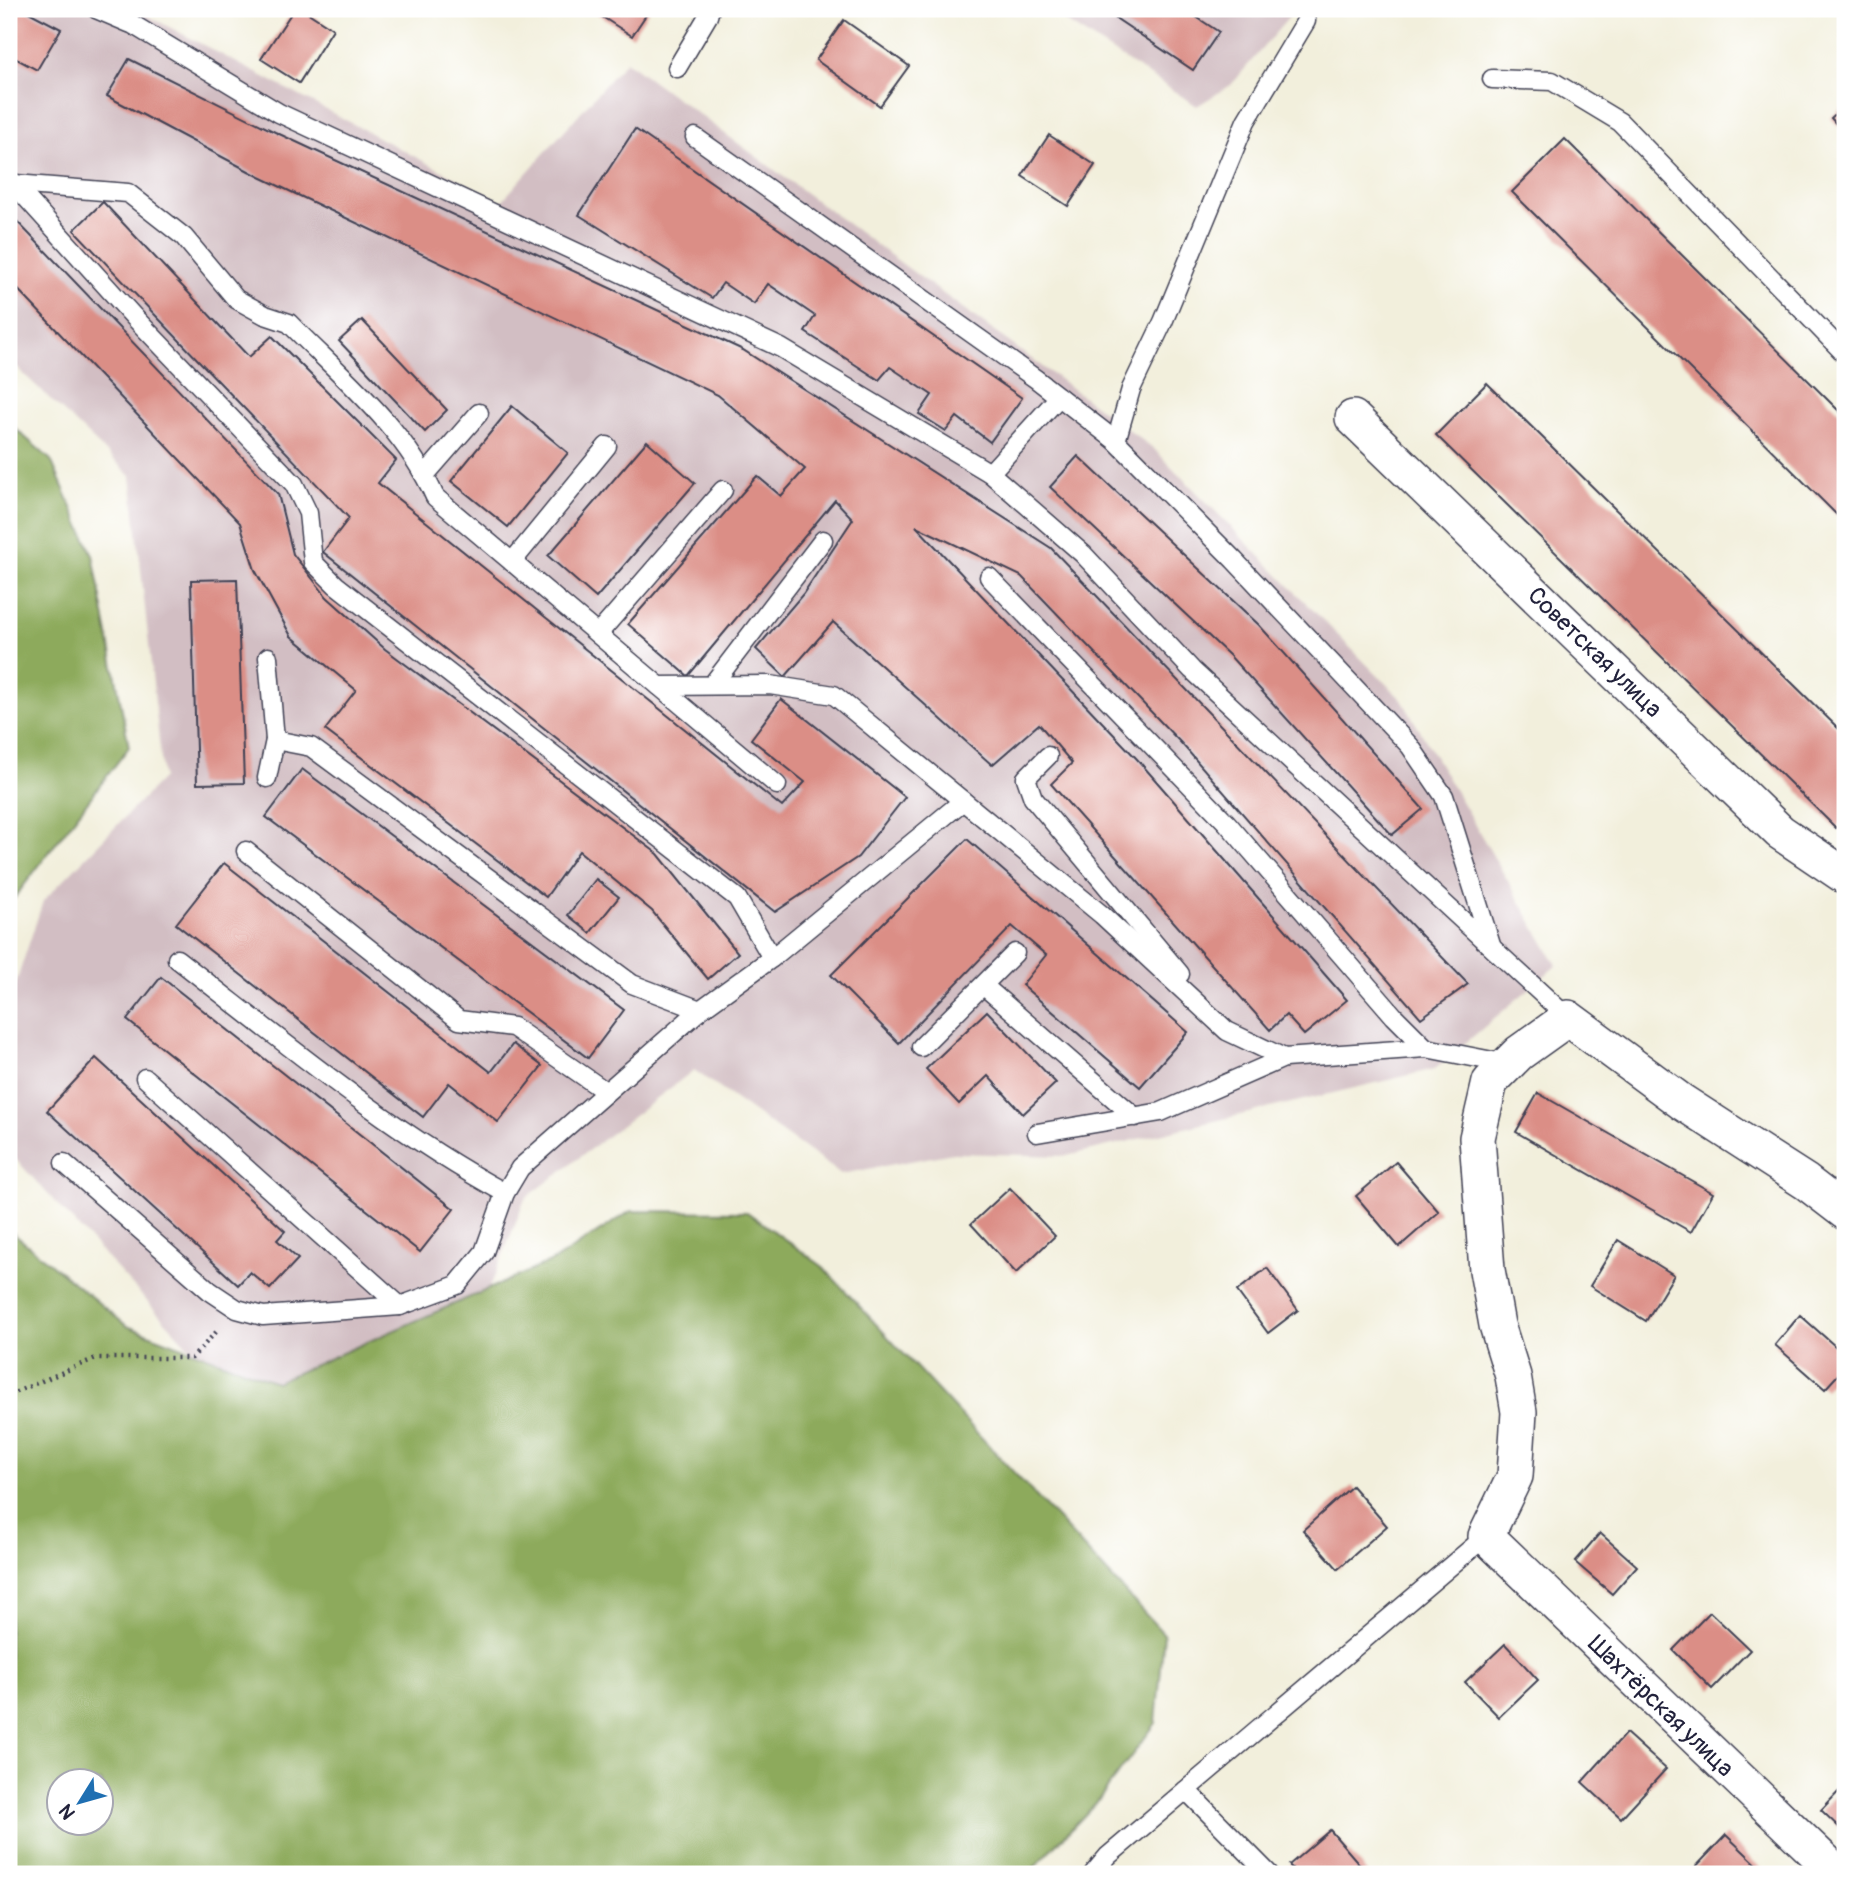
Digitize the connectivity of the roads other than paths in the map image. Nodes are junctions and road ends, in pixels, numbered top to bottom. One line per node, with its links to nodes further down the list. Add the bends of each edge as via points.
1 (96, 9): 5 (lane)
2 (120, 9): 5 (lane)
3 (710, 9): 6 (lane)
4 (1306, 21): 14 (lane, via 1246,121 1131,389)
5 (132, 24): 16 (lane, via 279,113 782,348)
6 (677, 68)
7 (1492, 79): 10 (lane, via 1552,81 1620,122)
8 (695, 137): 11 (lane)
9 (12, 182): 17 (lane, via 128,193 184,237 236,299 289,323 402,440); 35 (lane, via 294,484 308,513 313,562 336,585 737,898)
10 (1845, 354)
11 (1059, 397): 14 (lane); 16 (lane)
12 (479, 413): 17 (lane)
13 (1353, 418): 32 (street, Советская улица, via 1780,831)
14 (1116, 440): 33 (lane, via 1410,746 1444,796)
15 (607, 446): 20 (lane)
16 (990, 473): 33 (lane, via 1083,554 1192,670)
17 (425, 475): 20 (lane, via 435,497)
18 (723, 490): 22 (lane)
19 (823, 540): 25 (lane)
20 (512, 562): 22 (lane)
21 (989, 577): 42 (lane, via 1227,823)
22 (598, 634): 24 (lane)
23 (268, 657): 26 (lane)
24 (659, 685): 25 (lane); 29 (lane)
25 (712, 685): 30 (lane, via 770,685 834,695)
26 (275, 740): 28 (lane); 38 (lane, via 311,747 632,984)
27 (1048, 757): 40 (lane, via 1026,778 1033,798)
28 (267, 778)
29 (778, 785)
30 (963, 801): 35 (lane); 40 (lane, via 1102,915)
31 (246, 851): 46 (lane, via 459,1020 513,1027)
32 (1845, 876)
33 (1492, 948): 39 (lane)
34 (1015, 953): 37 (lane)
35 (772, 958): 38 (lane)
36 (177, 959): 50 (lane, via 366,1104 459,1168)
37 (984, 986): 41 (lane); 47 (lane)
38 (700, 1010): 46 (lane)
39 (1568, 1018): 44 (street); 51 (street)
40 (1227, 1031): 43 (lane)
41 (921, 1047)
42 (1426, 1048): 43 (lane); 44 (lane)
43 (1284, 1058): 47 (lane, via 1161,1112)
44 (1508, 1064): 53 (street, via 1490,1082 1477,1138 1487,1270 1519,1412 1515,1476)
45 (145, 1078): 52 (lane)
46 (605, 1091): 50 (lane, via 520,1168)
47 (1135, 1117): 48 (lane)
48 (1037, 1133)
49 (64, 1163): 52 (lane, via 209,1291 237,1309 263,1316)
50 (505, 1193): 52 (lane, via 484,1252 457,1286)
51 (1845, 1212)
52 (400, 1306)
53 (1486, 1536): 54 (lane); 57 (street, Шахтёрская улица)
54 (1186, 1790): 55 (lane); 56 (lane)
55 (1093, 1874)
56 (1269, 1874)
57 (1838, 1874)

